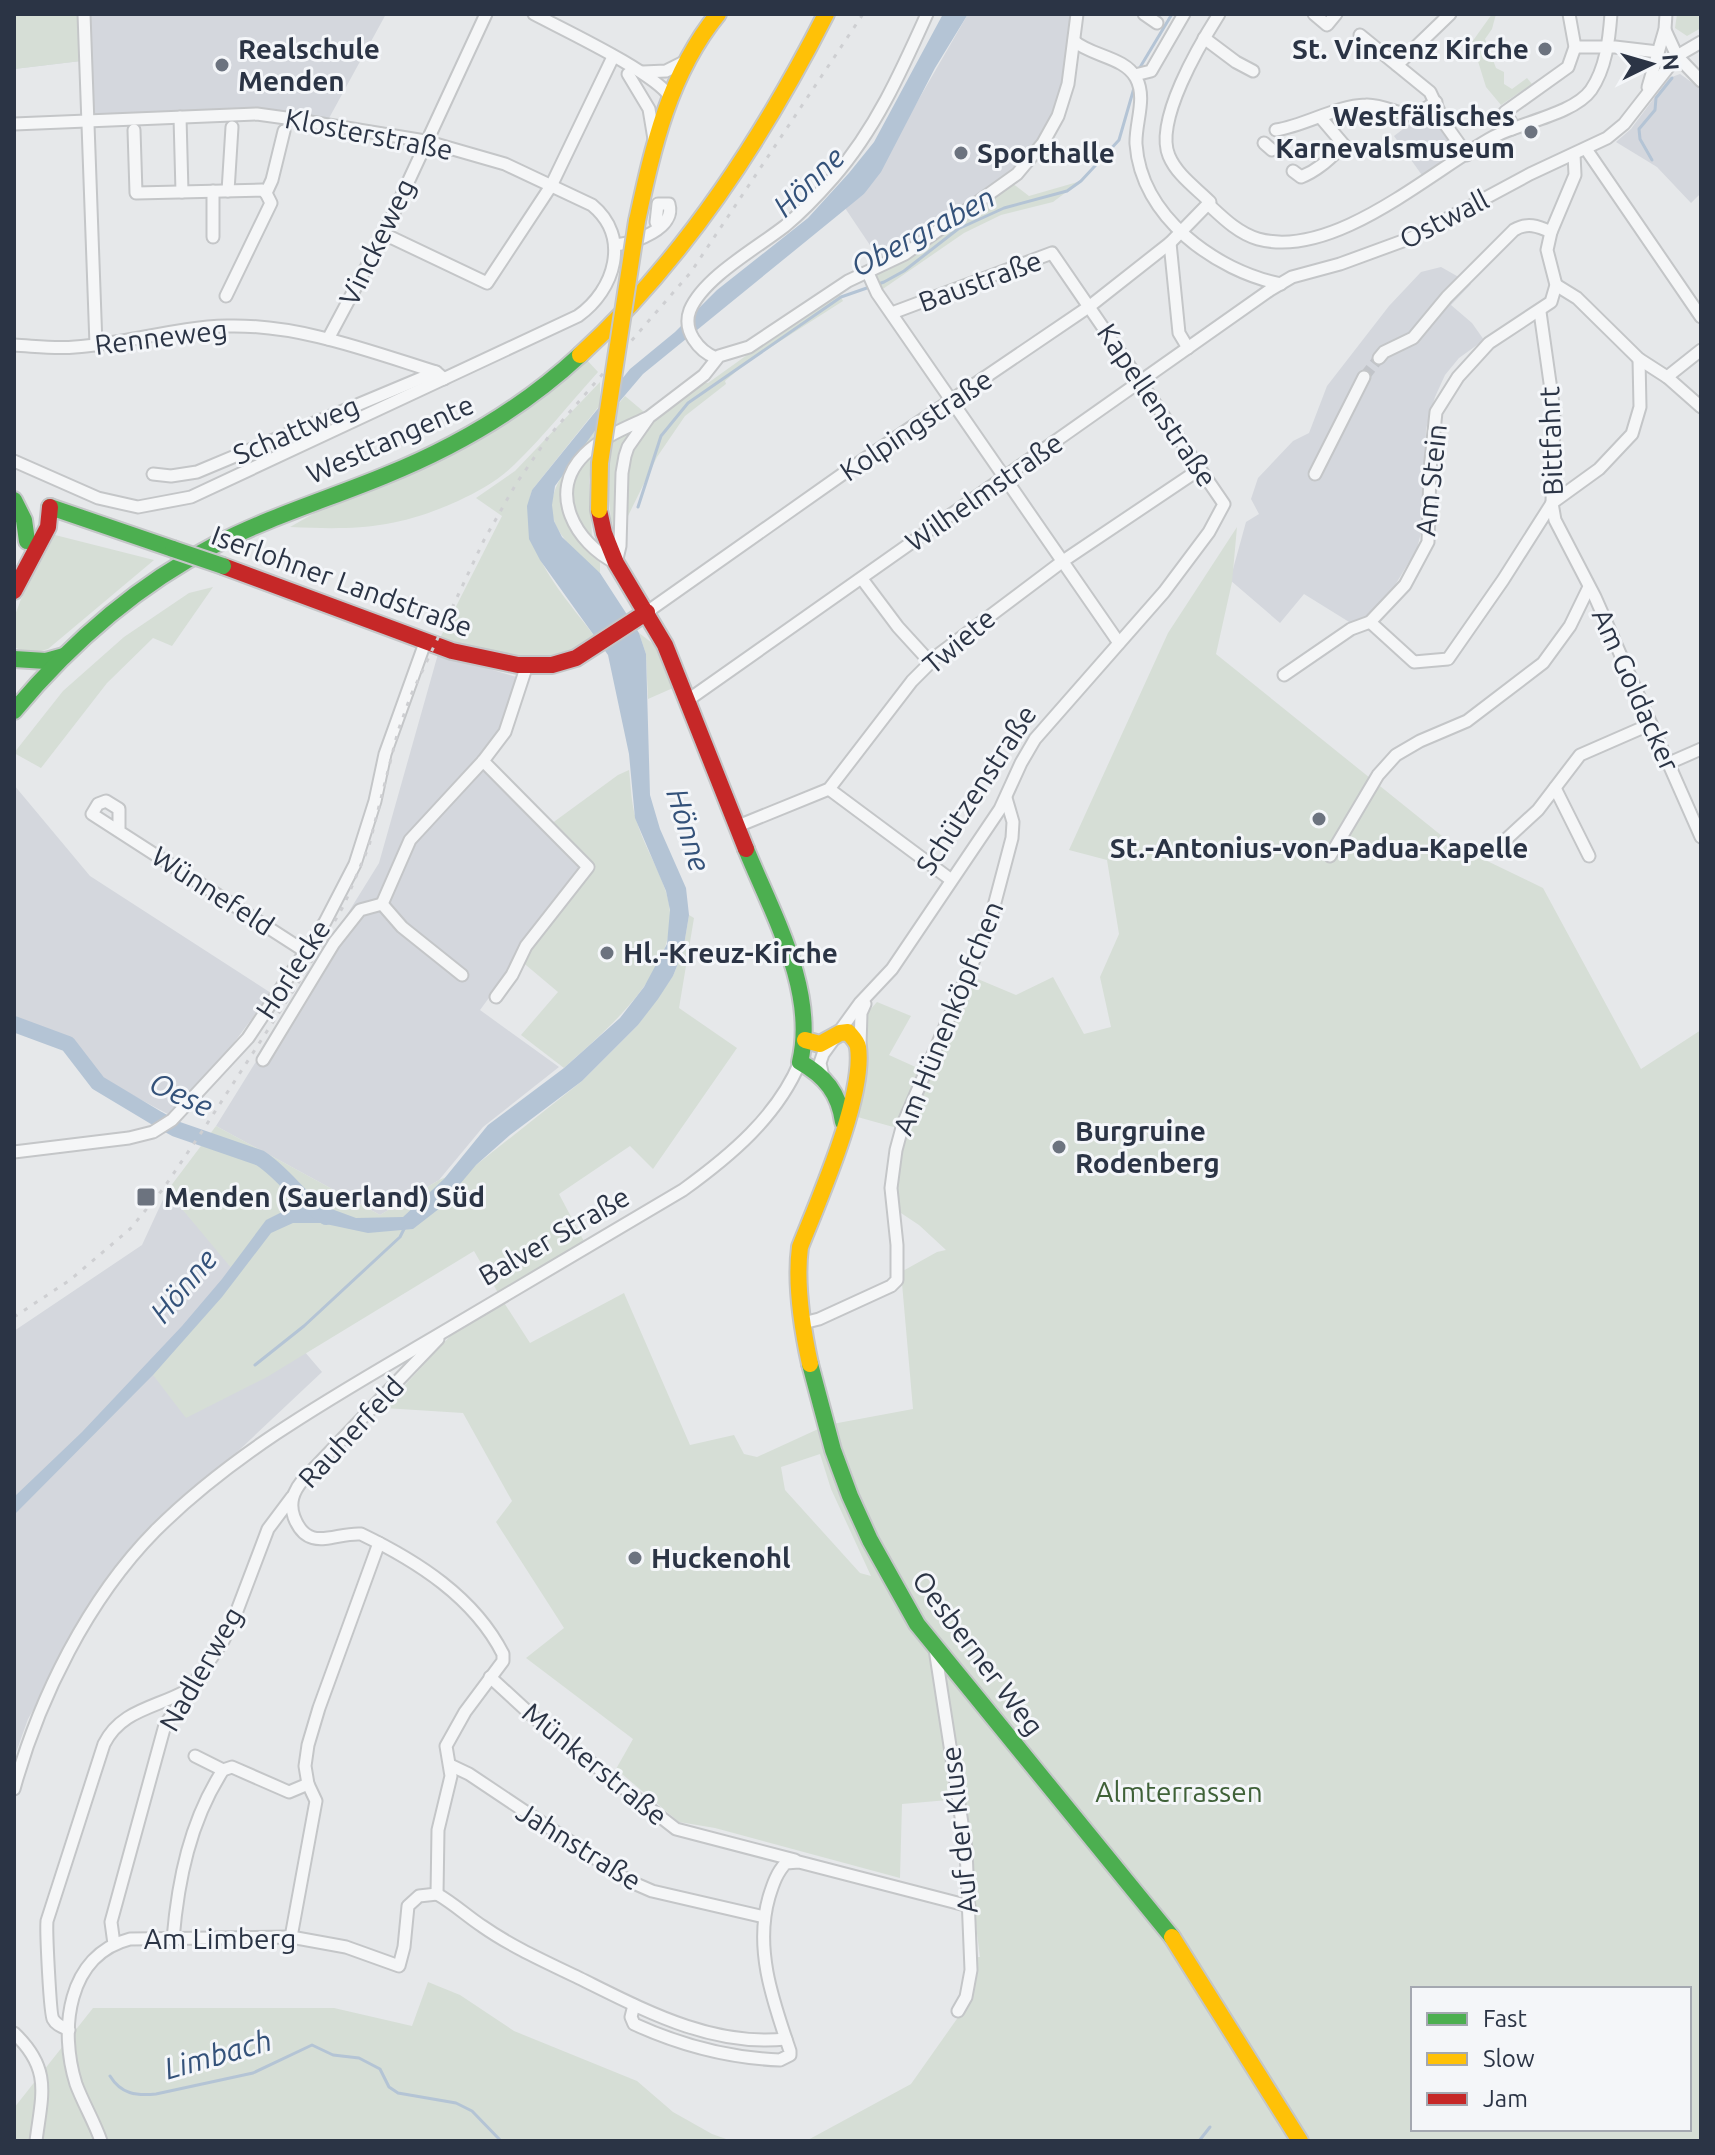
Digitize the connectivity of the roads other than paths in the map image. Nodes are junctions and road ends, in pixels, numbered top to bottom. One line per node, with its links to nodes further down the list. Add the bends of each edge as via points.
1 (84, 14): 42 (street)
2 (486, 14): 49 (street, Vinckeweg)
3 (534, 14): 27 (street)
4 (718, 14): 29 (street, Balver Straße)
5 (826, 14): 114 (street, Westtangente, via 772,111 688,236 634,304 556,378 491,423 429,456 210,548 127,602)
6 (927, 14): 81 (street, via 899,78 833,178 789,223 694,302 688,319 692,336 702,352)
7 (1077, 14): 21 (street)
8 (1144, 14): 17 (street)
9 (1184, 14): 35 (street, via 1154,67)
10 (1219, 14): 20 (street)
11 (1314, 14): 12 (street, via 1327,25)
12 (1336, 14)
13 (1450, 14): 31 (street)
14 (1569, 14): 23 (street)
15 (1611, 14): 24 (street)
16 (1666, 14): 18 (street)
17 (1157, 23)
18 (1665, 29): 25 (street); 26 (street)
19 (1360, 35): 31 (street)
20 (1204, 38): 32 (street); 60 (street, via 1167,119 1164,138 1180,173)
21 (1074, 41): 28 (street); 30 (street)
22 (1701, 42): 26 (street, Ostwall)
23 (1575, 47): 24 (street); 45 (street, via 1563,73 1505,112)
24 (1609, 48): 25 (street); 45 (street, via 1585,96)
25 (1658, 52): 37 (street)
26 (1677, 56): 36 (street); 37 (street, Ostwall)
27 (613, 57): 33 (street); 34 (street); 55 (street)
28 (1072, 58): 30 (street); 68 (street, via 1058,116 1029,162 923,243)
29 (687, 60): 33 (street, via 666,71); 38 (street, Balver Straße)
30 (1118, 63): 35 (street)
31 (1397, 65): 39 (street)
32 (1253, 71)
33 (642, 72): 38 (street)
34 (628, 74): 38 (street, via 654,96); 50 (street, via 649,109)
35 (1138, 77): 63 (street, via 1139,162 1154,198)
36 (1701, 81)
37 (1647, 92): 51 (street, Ostwall, via 1624,124)
38 (671, 98): 50 (street, Balver Straße)
39 (1436, 102): 41 (street, via 1405,116 1385,106 1366,105); 53 (street)
40 (180, 117): 42 (street, Klosterstraße); 49 (street, Klosterstraße, via 257,114); 58 (street)
41 (1321, 118): 47 (street); 54 (street, via 1344,145 1307,175)
42 (87, 120): 43 (street, Klosterstraße); 78 (street)
43 (14, 124)
44 (232, 127): 57 (street)
45 (1512, 129): 53 (street)
46 (134, 130): 58 (street, via 136,193)
47 (1276, 130)
48 (284, 131): 59 (street)
49 (425, 141): 55 (street, Klosterstraße, via 505,164); 64 (street, Vinckeweg)
50 (654, 145): 105 (street, Balver Straße, bridge, via 637,221 600,463 604,533)
51 (1586, 149): 52 (street, Ostwall); 75 (street)
52 (1574, 154): 62 (street, via 1575,175); 69 (street, Ostwall, via 1411,238)
53 (1467, 155): 60 (street, via 1392,204 1296,240 1255,238)
54 (1293, 171)
55 (551, 186): 64 (street, via 487,283); 67 (street, Klosterstraße, via 603,215)
56 (213, 191): 57 (street); 58 (street); 65 (street)
57 (228, 191): 59 (street)
58 (182, 192)
59 (266, 193): 71 (street, via 271,203)
60 (1209, 203): 63 (street, Kolpingstraße)
61 (658, 226): 67 (street, via 646,239)
62 (1551, 232): 70 (street, via 1548,258); 82 (street, via 1522,225 1514,230 1413,338)
63 (1180, 233): 66 (street, Kolpingstraße); 69 (street, via 1237,269)
64 (384, 234): 76 (street, Vinckeweg)
65 (213, 237)
66 (1170, 243): 72 (street, Kolpingstraße); 79 (street, via 1179,333)
67 (615, 245): 84 (street, Schattweg, via 603,292 587,309 564,324)
68 (868, 273): 74 (street); 81 (street, via 749,347)
69 (1281, 284): 79 (street, Wilhelmstraße)
70 (1556, 285): 73 (street, via 1551,302); 83 (street, via 1577,298)
71 (226, 296)
72 (1090, 306): 74 (street, Baustraße, via 1052,253); 87 (street, Kapellenstraße); 88 (street, Kolpingstraße)
73 (1540, 312): 100 (street, Bittfahrt, via 1554,411); 111 (street, Am Stein, via 1489,343 1436,412 1428,542 1405,585)
74 (892, 313): 88 (street)
75 (1701, 317)
76 (328, 339): 78 (street, Renneweg, via 231,326); 84 (street, Renneweg)
77 (14, 345): 78 (street, Renneweg)
78 (96, 345)
79 (1188, 348): 87 (street, Wilhelmstraße)
80 (1701, 350): 86 (street)
81 (716, 358): 90 (street, via 704,375)
82 (1379, 358)
83 (1639, 359): 86 (street); 100 (street, via 1640,407 1632,434 1599,469)
84 (440, 376): 93 (street, Schattweg, via 191,497 138,507 98,498); 95 (street, Schattweg, via 197,472)
85 (1364, 377): 96 (street)
86 (1667, 377): 89 (street)
87 (1142, 380): 94 (street, Kapellenstraße); 97 (street, Wilhelmstraße)
88 (952, 400): 97 (street); 110 (street, Kolpingstraße)
89 (1701, 407)
90 (649, 417): 91 (street); 92 (street)
91 (593, 447): 92 (street, via 613,447); 105 (street, via 570,478 569,509 588,546)
92 (625, 456): 105 (street)
93 (14, 461)
94 (1200, 469): 101 (street, Kapellenstraße); 104 (street, Twiete)
95 (153, 474)
96 (1315, 474)
97 (1006, 477): 104 (street); 107 (street, Wilhelmstraße)
98 (14, 494): 102 (street, Iserlohner Landstraße)
99 (14, 500): 103 (street)
100 (1552, 503): 108 (street, Bittfahrt, via 1555,520); 111 (street, via 1448,659 1414,662)
101 (1224, 504): 113 (street, Schützenstraße, via 1164,592)
102 (50, 507): 103 (street); 109 (street, via 48,527); 112 (street, Iserlohner Landstraße, bridge)
103 (27, 541): 106 (street)
104 (1063, 561): 113 (street); 116 (street, Twiete)
105 (616, 563): 110 (street, Balver Straße)
106 (14, 566)
107 (862, 579): 116 (street); 120 (street, Wilhelmstraße)
108 (1589, 587): 122 (street, Am Goldacker); 133 (street, via 1543,663 1467,721 1396,755 1378,775)
109 (14, 591)
110 (641, 616): 117 (street, Iserlohner Landstraße, via 565,662); 120 (street, Balver Straße, via 665,645)
111 (1370, 622): 118 (street, Am Stein, via 1351,629)
112 (426, 640): 117 (street, Iserlohner Landstraße, via 452,651); 137 (street, Horlecke, via 385,754 355,864)
113 (1119, 643): 128 (street, Schützenstraße, via 1035,739)
114 (64, 656): 115 (street); 119 (street, Westtangente)
115 (14, 661): 119 (street, via 24,678)
116 (930, 662): 127 (street, Twiete)
117 (527, 665): 124 (street, via 505,732)
118 (1284, 675)
119 (22, 688): 121 (street, Westtangente)
120 (688, 700): 129 (street, Balver Straße)
121 (14, 711)
122 (1651, 724): 125 (street, Am Goldacker); 126 (street, via 1580,755)
123 (1701, 749): 125 (street)
124 (483, 761): 136 (street, via 410,840); 140 (street, via 588,867 526,946)
125 (1669, 763): 131 (street, Am Goldacker)
126 (1555, 788): 132 (street); 134 (street)
127 (829, 789): 129 (street); 135 (street)
128 (1006, 798): 135 (street, Schützenstraße); 150 (street, Am Hünenköpfchen, via 1013,822 989,925 896,1150 891,1188 897,1280)
129 (738, 826): 142 (street, Balver Straße, via 796,975)
130 (119, 830): 137 (street, Wünnefeld)
131 (1701, 837)
132 (1501, 844)
133 (1330, 856)
134 (1589, 856)
135 (950, 879): 139 (street, Schützenstraße)
136 (382, 904): 138 (street); 144 (street, via 360,910 334,943)
137 (306, 952): 149 (street, Horlecke, via 248,1038 168,1123 129,1138)
138 (462, 975)
139 (869, 996): 141 (street, Schützenstraße); 143 (street, Oesberner Weg, via 861,1013)
140 (496, 997)
141 (836, 1033): 142 (street, via 820,1044); 143 (street, via 852,1034); 147 (street, Schützenstraße, via 821,1058)
142 (805, 1040): 145 (street, Balver Straße)
143 (860, 1051): 146 (street, Oesberner Weg)
144 (263, 1060)
145 (800, 1062): 147 (street); 151 (street, Balver Straße, via 767,1117 701,1177)
146 (857, 1078): 147 (street, via 845,1087); 148 (street, Oesberner Weg)
147 (825, 1080): 148 (street, via 841,1107)
148 (844, 1132): 150 (street, Oesberner Weg, via 800,1247)
149 (14, 1152)
150 (803, 1323): 154 (street, Oesberner Weg, via 821,1409 854,1508 896,1592)
151 (447, 1330): 152 (street, Rauherfeld, via 302,1481); 161 (street, Balver Straße, via 287,1426 217,1477 155,1532 120,1572 64,1662 40,1710)
152 (293, 1497): 153 (street, Rauherfeld, via 294,1516 308,1535 332,1539 355,1533); 156 (street, Nadlerweg, via 268,1529 223,1641)
153 (379, 1543): 155 (street, Rauherfeld, via 456,1593 493,1637 504,1658); 160 (street, via 313,1725 305,1766)
154 (935, 1648): 164 (street, Auf der Kluse, via 961,1809); 176 (street, Oesberner Weg, via 1180,1947)
155 (490, 1677): 158 (street, via 448,1739); 162 (street, Münkerstraße, via 676,1829)
156 (190, 1688): 168 (street, Nadlerweg, via 160,1739 111,1922); 171 (street, via 127,1716 104,1744 53,1895 46,1933 51,2015)
157 (195, 1756): 159 (street)
158 (450, 1765): 163 (street, via 436,1849); 165 (street, Jahnstraße, via 629,1881)
159 (223, 1770): 160 (street, via 232,1767 289,1792); 167 (street, via 196,1823)
160 (308, 1784): 166 (street, via 316,1801)
161 (14, 1789)
162 (797, 1861): 164 (street, Münkerstraße); 165 (street, via 780,1871)
163 (437, 1894): 166 (street, Am Limberg, via 419,1896 408,1906 399,1966 346,1947); 169 (street, via 511,1944)
164 (969, 1906): 170 (street, Auf der Kluse, via 970,1978)
165 (764, 1917): 173 (street, via 764,1959)
166 (291, 1937): 167 (street, Am Limberg)
167 (173, 1939): 168 (street, Am Limberg)
168 (114, 1944): 171 (street, Am Limberg, via 90,1961 78,1979)
169 (634, 2005): 173 (street, via 726,2038); 173 (street, via 634,2024 701,2050 780,2060 790,2055)
170 (958, 2011)
171 (69, 2030): 175 (street, Am Limberg, via 74,2076)
172 (14, 2033): 174 (street, via 32,2051 41,2073)
173 (788, 2045)
174 (36, 2141)
175 (101, 2141)
176 (1300, 2141)

